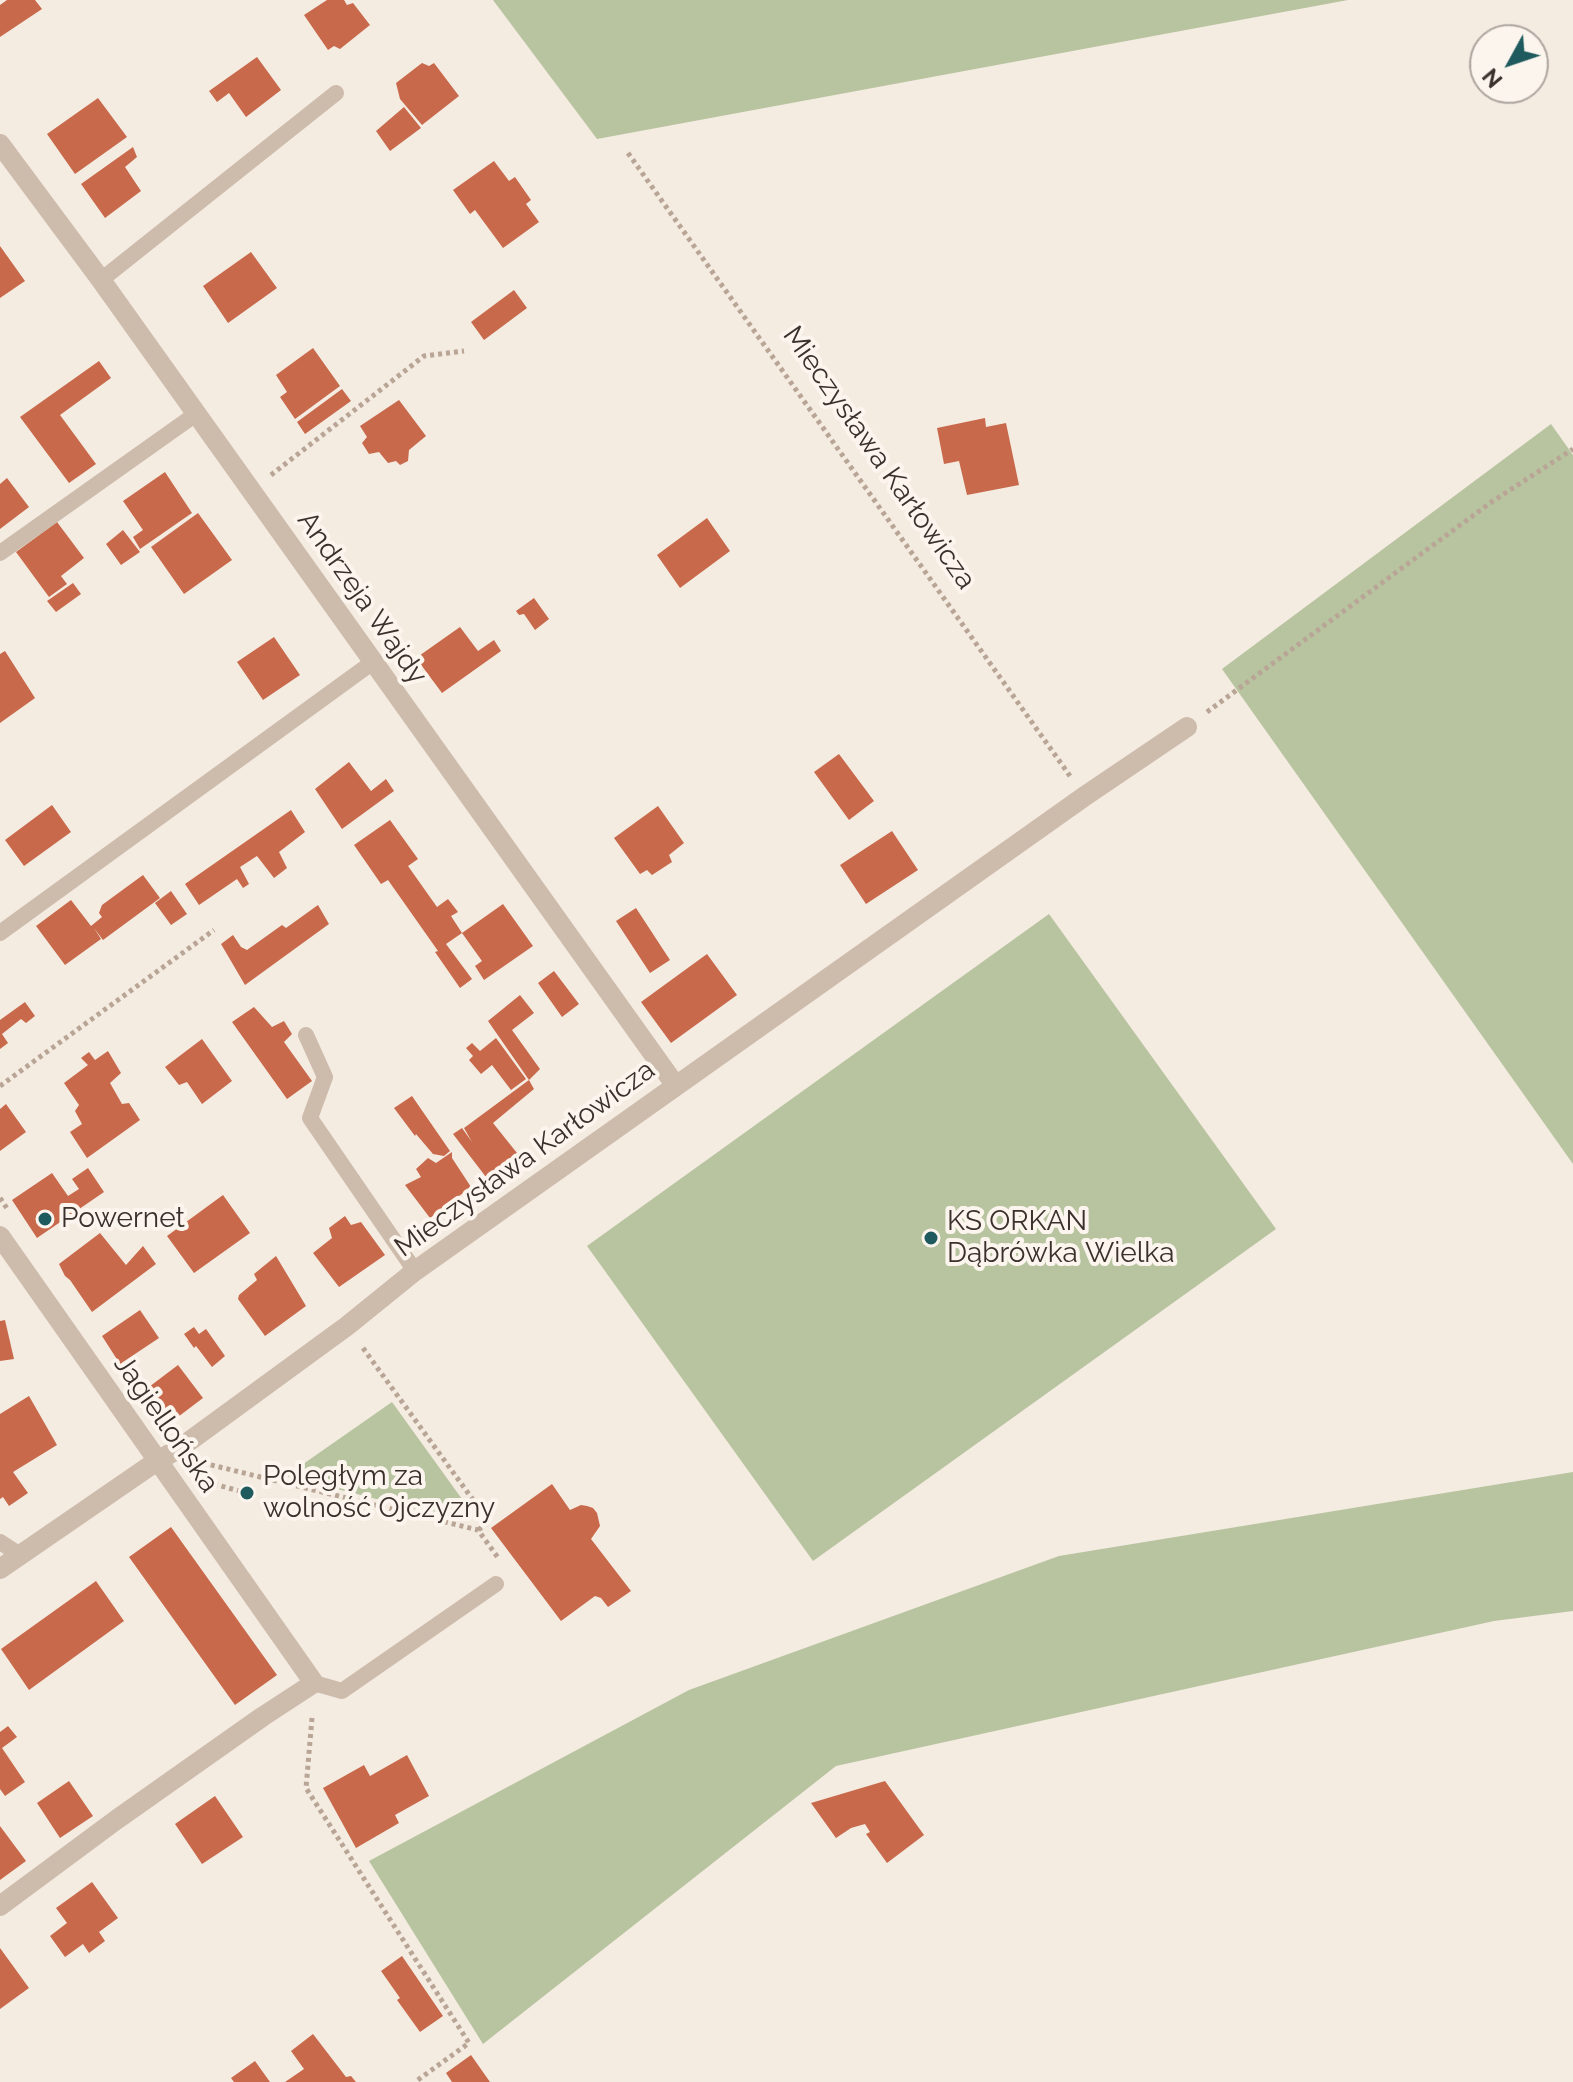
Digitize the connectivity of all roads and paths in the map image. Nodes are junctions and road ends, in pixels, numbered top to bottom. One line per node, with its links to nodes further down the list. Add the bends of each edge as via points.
1 (336, 93): 4 (lane)
2 (0, 144): 4 (street, Andrzeja Wajdy)
3 (628, 153): 12 (path, Mieczysława Karłowicza)
4 (101, 280): 6 (street, Andrzeja Wajdy)
5 (464, 351): 8 (path, via 424,356)
6 (196, 414): 8 (street, Andrzeja Wajdy); 9 (lane)
7 (1573, 449): 11 (path, via 1490,503)
8 (251, 491): 10 (street, Andrzeja Wajdy)
9 (0, 553)
10 (373, 662): 14 (lane); 17 (street, Andrzeja Wajdy)
11 (1187, 727): 12 (street, Mieczysława Karłowicza)
12 (1085, 796): 17 (street, Mieczysława Karłowicza)
13 (214, 930): 16 (path)
14 (0, 933)
15 (306, 1035): 19 (lane, via 325,1077 310,1118)
16 (0, 1086)
17 (676, 1086): 19 (street, Mieczysława Karłowicza)
18 (0, 1236): 22 (street, Jagiellońska)
19 (415, 1271): 20 (street, Mieczysława Karłowicza)
20 (347, 1326): 21 (street, Mieczysława Karłowicza); 27 (path, via 489,1522)
21 (180, 1448): 22 (street, Mieczysława Karłowicza); 23 (path)
22 (157, 1461): 29 (street, Mieczysława Karłowicza); 32 (street, Jagiellońska)
23 (204, 1464): 24 (path); 27 (path)
24 (202, 1472)
25 (201, 1480): 26 (path)
26 (247, 1493)
27 (478, 1530): 31 (path, via 510,1575)
28 (0, 1542): 29 (lane)
29 (20, 1555): 30 (street, Mieczysława Karłowicza)
30 (0, 1569)
31 (496, 1584): 32 (lane, via 342,1691)
32 (314, 1683): 33 (street); 34 (path, via 306,1788 469,2043)
33 (0, 1906)
34 (415, 2082)

